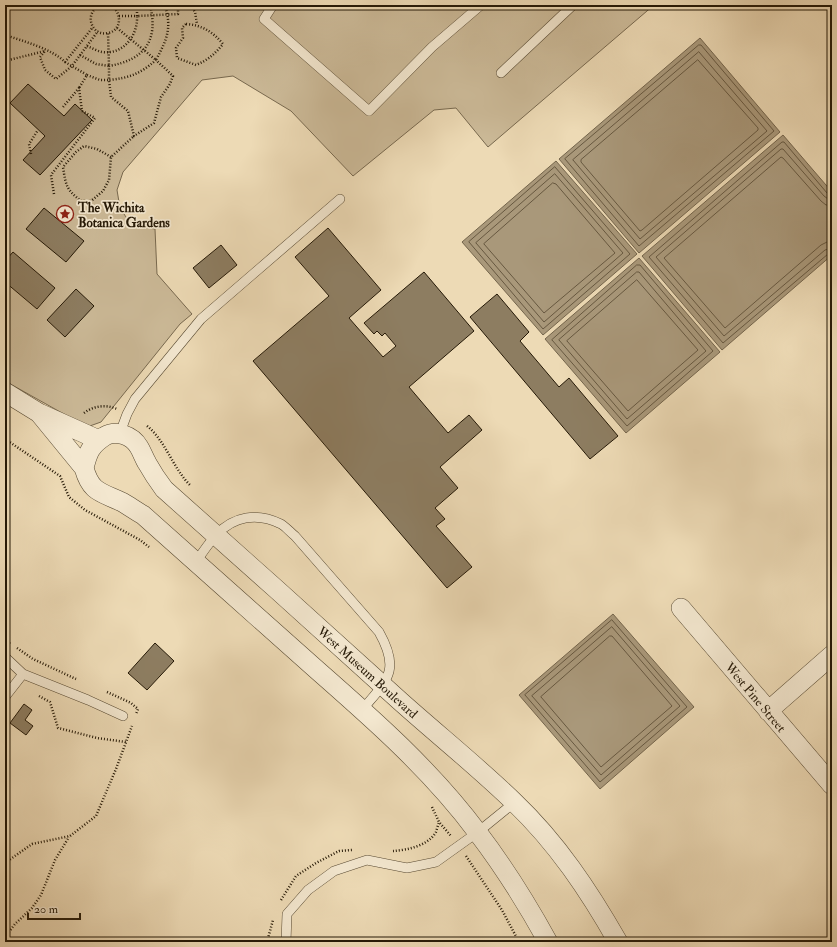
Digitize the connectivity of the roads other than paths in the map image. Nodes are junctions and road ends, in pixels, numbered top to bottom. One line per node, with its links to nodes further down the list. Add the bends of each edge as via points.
1 (273, 5): 2 (lane, via 264,19 369,111 432,46)
2 (481, 5)
3 (573, 5): 4 (lane)
4 (501, 73)
5 (340, 199): 8 (lane, via 201,319 135,399)
6 (5, 392): 7 (street)
7 (39, 413): 9 (street); 10 (street)
8 (120, 433): 9 (street, via 111,433); 11 (street, West Museum Boulevard, via 138,445 164,489)
9 (99, 440): 10 (street, via 89,451)
10 (84, 468): 12 (street, via 94,490 143,515)
11 (216, 535): 12 (lane); 17 (street, West Museum Boulevard); 17 (lane, via 232,522 248,518 265,518 282,524 379,632 386,644 391,662 390,672)
12 (196, 562): 19 (street)
13 (681, 608): 20 (street, West Pine Street)
14 (832, 655): 20 (street)
15 (5, 657): 16 (lane)
16 (23, 674): 18 (lane); 21 (lane)
17 (383, 685): 19 (lane); 23 (street, West Museum Boulevard)
18 (5, 697)
19 (362, 710): 24 (street, via 413,758)
20 (768, 711): 22 (street, West Pine Street)
21 (123, 716)
22 (832, 785)
23 (515, 802): 24 (lane); 27 (street, West Museum Boulevard, via 576,874)
24 (478, 832): 25 (lane, via 436,862 407,868 367,860 334,871 308,890 287,914); 26 (street, via 510,878)
25 (286, 942)
26 (548, 942)
27 (618, 942)

